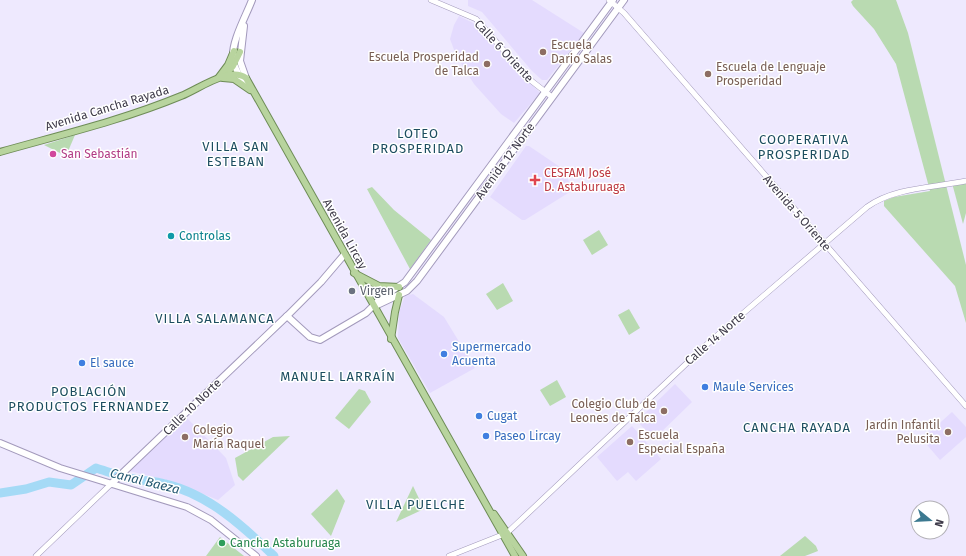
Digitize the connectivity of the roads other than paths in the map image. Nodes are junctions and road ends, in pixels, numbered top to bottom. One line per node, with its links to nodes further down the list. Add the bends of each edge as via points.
1 (252, 0): 6 (main road, via 237,35)
2 (431, 0): 12 (street, Calle 6 Oriente, via 476,19 529,79)
3 (624, 0): 5 (main road, Avenida 12 Norte)
4 (611, 1): 5 (street, Avenida 5 Oriente); 12 (main road, Avenida 12 Norte)
5 (618, 8): 13 (main road, Avenida 12 Norte); 16 (street, Avenida 5 Oriente)
6 (237, 51): 7 (main road); 10 (main road); 11 (main road)
7 (234, 64): 8 (main road); 9 (main road)
8 (239, 74): 9 (main road, Avenida Cancha Rayada); 11 (main road)
9 (225, 76): 10 (main road, Avenida Cancha Rayada)
10 (217, 79): 11 (main road, via 229,78); 14 (main road, Avenida Cancha Rayada, via 185,95 153,106)
11 (246, 83): 17 (main road, Avenida Lircay)
12 (546, 92): 13 (street, Calle 6 Oriente); 19 (main road, Avenida 12 Norte, via 412,274)
13 (552, 97): 20 (main road, Avenida 12 Norte, via 417,281)
14 (0, 152)
15 (966, 181): 16 (street, Calle 14 Norte, via 897,193 879,200 867,207)
16 (824, 244): 24 (street, Avenida 5 Oriente); 27 (street, Calle 14 Norte, via 673,375)
17 (344, 255): 18 (main road, Avenida Lircay); 22 (main road, Calle 10 Norte)
18 (354, 273): 19 (main road, via 379,286); 21 (main road, Avenida Lircay)
19 (399, 287): 21 (main road, Avenida 12 Norte, via 381,298)
20 (399, 295): 21 (main road, Avenida 12 Norte); 23 (main road)
21 (373, 307): 22 (main road, Avenida 12 Norte, via 359,318 318,340 310,337); 23 (main road, Avenida Lircay)
22 (287, 316): 26 (main road, Calle 10 Norte)
23 (391, 339): 27 (main road, Avenida Lircay)
24 (966, 406)
25 (0, 443): 26 (main road, via 70,471 102,481)
26 (114, 481): 28 (street, Calle 10 Norte); 29 (main road, via 196,511)
27 (505, 534): 30 (street); 31 (main road, Avenida Lircay); 32 (main road, Avenida Lircay)
28 (36, 556)
29 (256, 556)
30 (449, 556)
31 (515, 556)
32 (523, 556)

